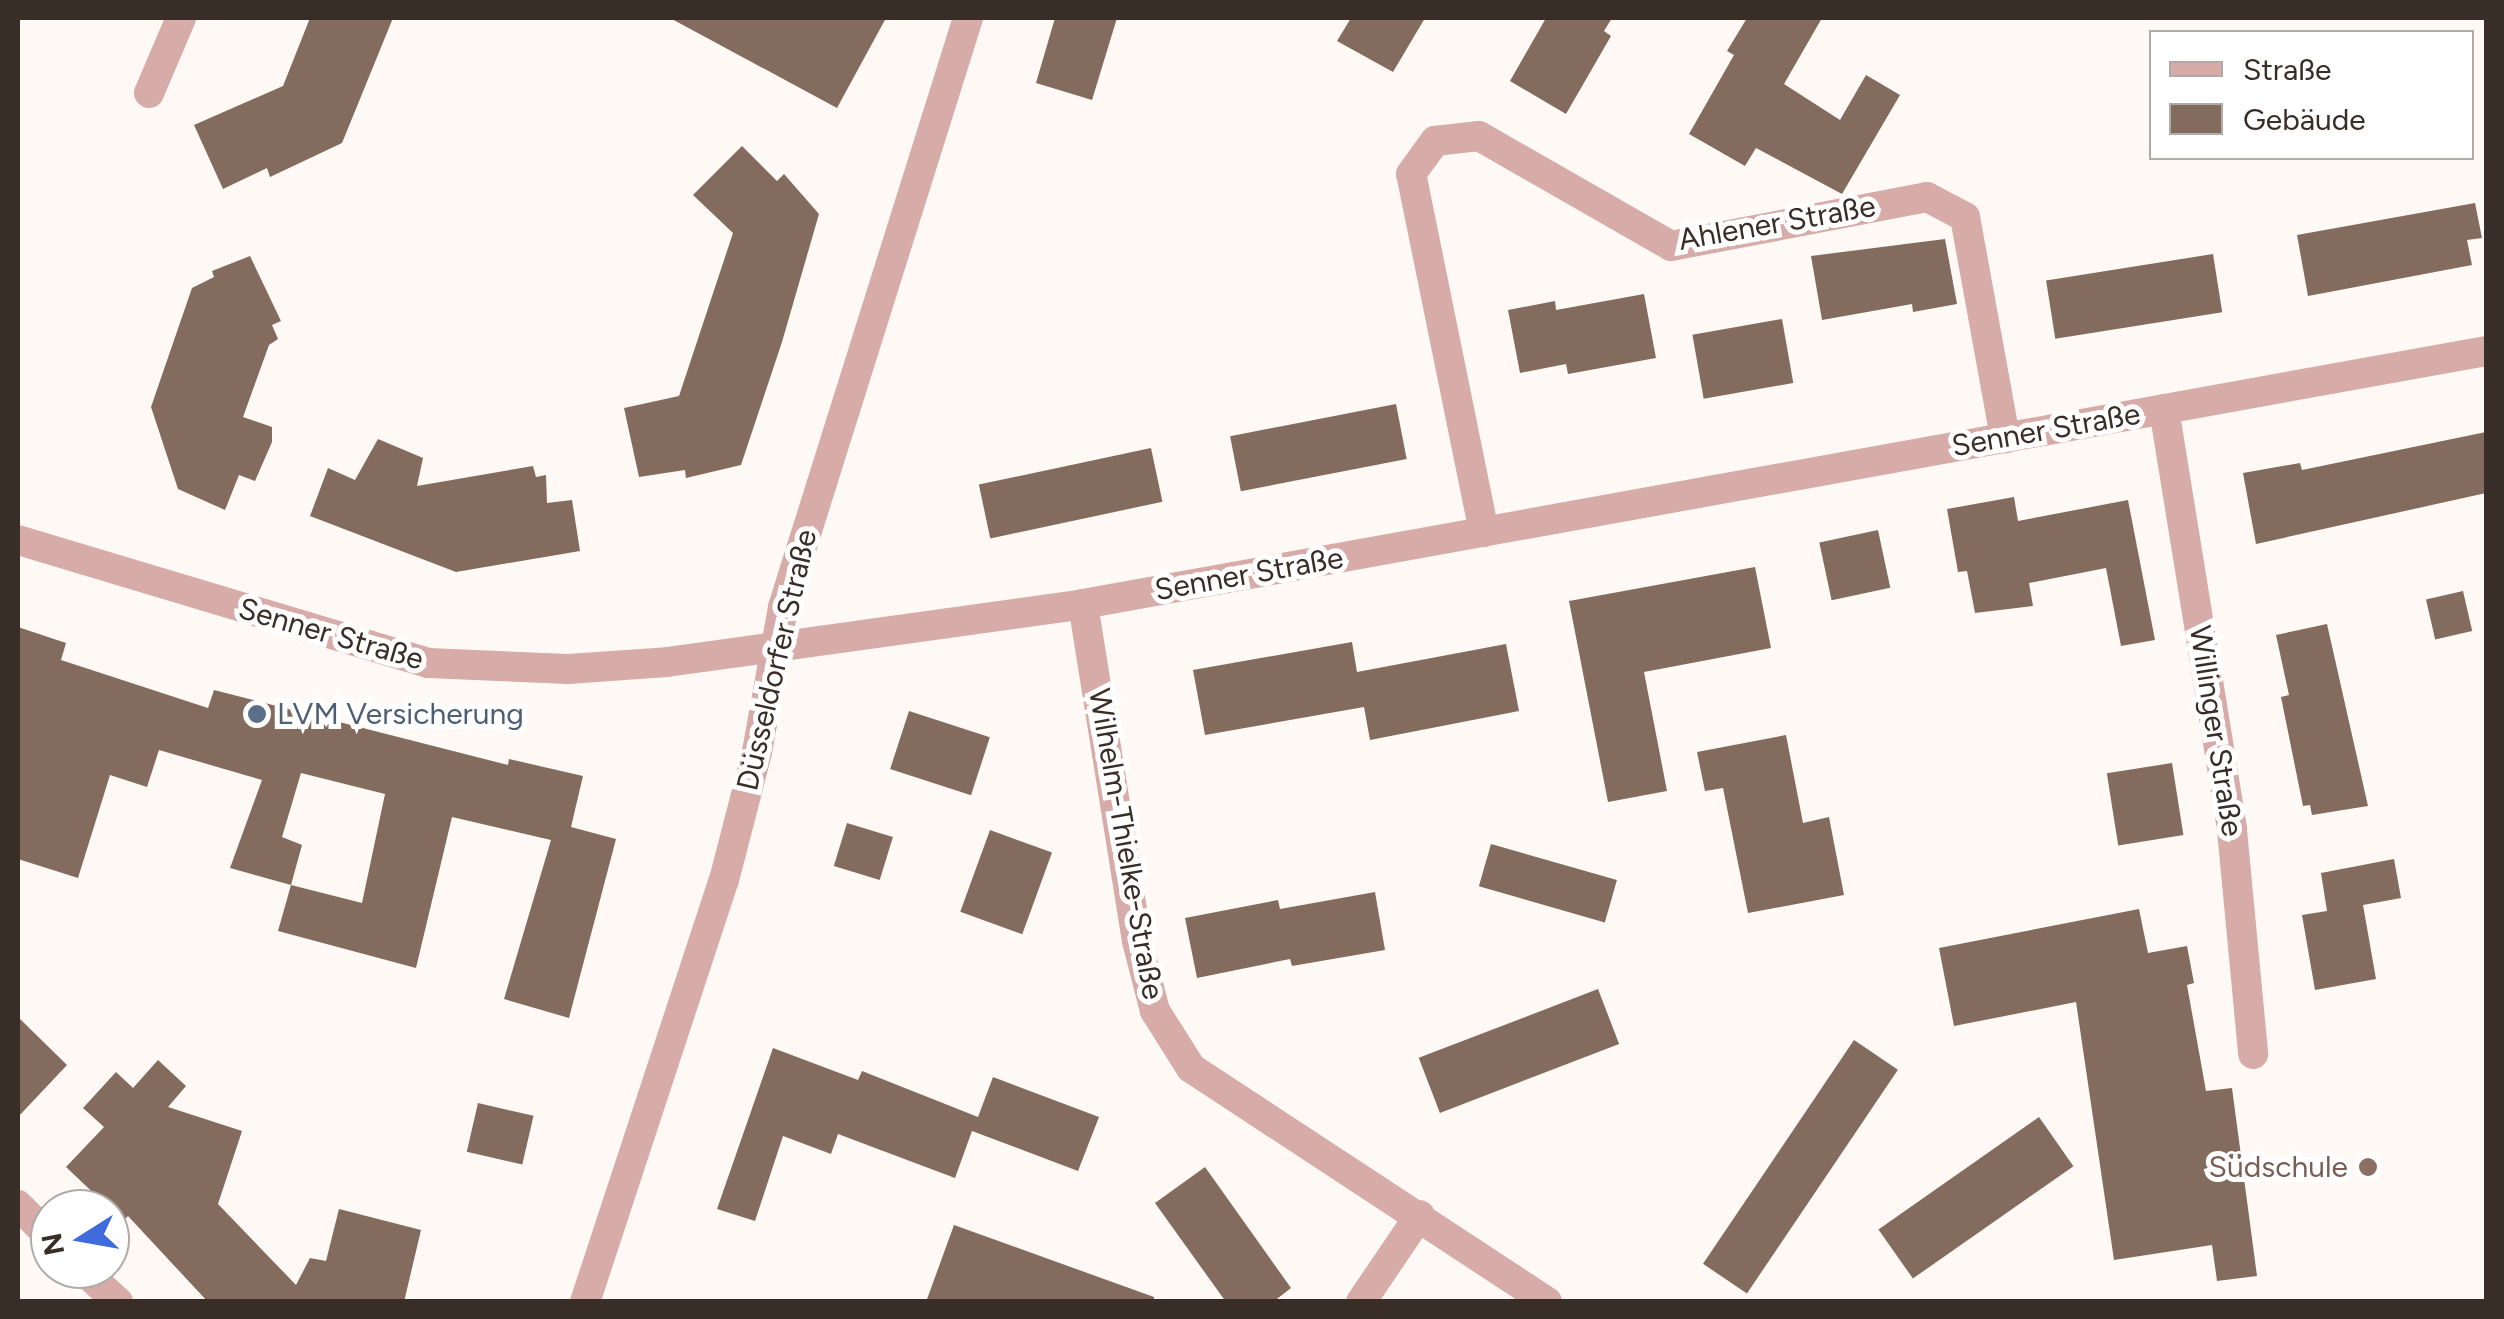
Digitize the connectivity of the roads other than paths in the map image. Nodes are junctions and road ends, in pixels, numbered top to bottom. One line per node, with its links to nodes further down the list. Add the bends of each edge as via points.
1 (181, 18): 3 (street)
2 (968, 18): 10 (street, Düsseldorfer Straße)
3 (149, 93)
4 (2486, 350): 5 (street, Senner Straße)
5 (2164, 409): 6 (street, Senner Straße); 11 (street, Willinger Straße, via 2232,830)
6 (2005, 438): 7 (street, Senner Straße); 7 (street, Ahlener Straße, via 1964,217 1928,196 1671,246 1479,136 1435,141 1410,174)
7 (1484, 532): 9 (street, Senner Straße)
8 (18, 540): 10 (street, Senner Straße, via 428,663 568,669)
9 (1083, 604): 10 (street, Senner Straße); 12 (street, Wilhelm-Thielke-Straße, via 1137,941 1155,1010 1190,1068)
10 (774, 651): 13 (street, Düsseldorfer Straße, via 724,880)
11 (2252, 1054)
12 (1420, 1215): 14 (street); 15 (street, Wilhelm-Thielke-Straße)
13 (585, 1302)
14 (1361, 1302)
15 (1547, 1302)

